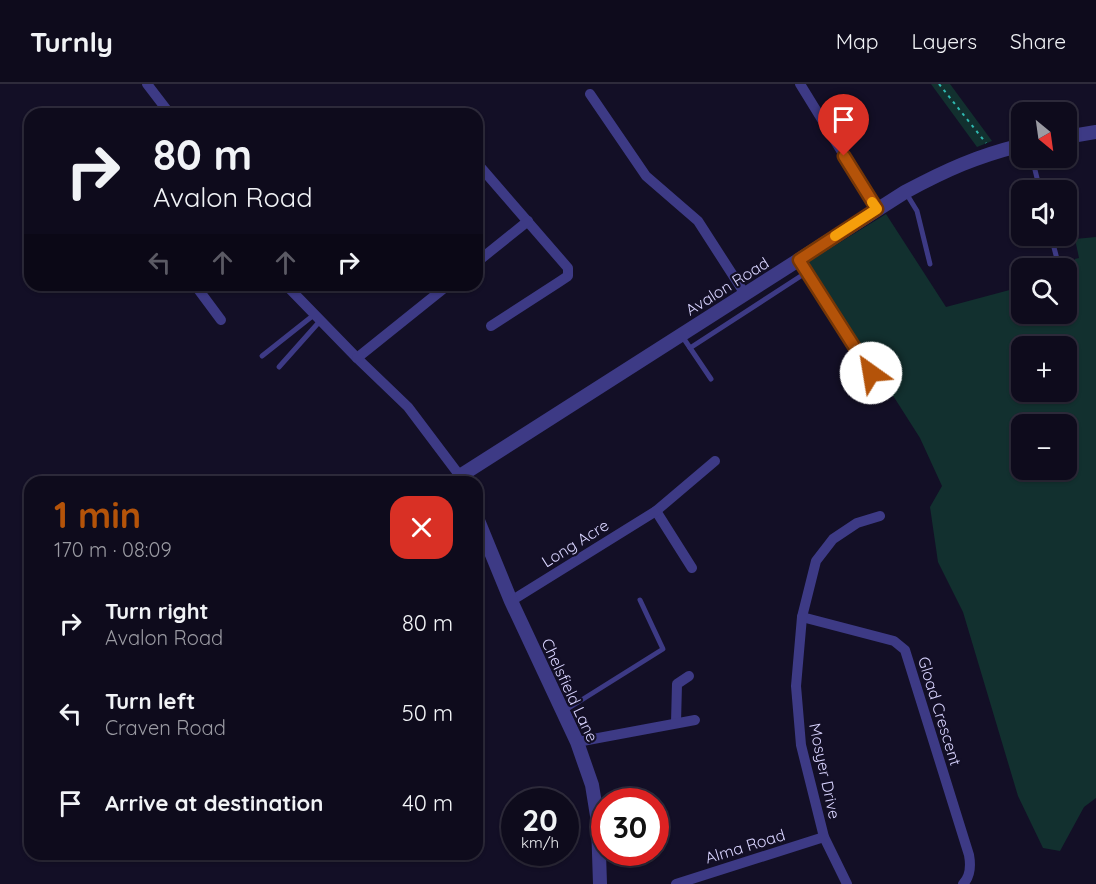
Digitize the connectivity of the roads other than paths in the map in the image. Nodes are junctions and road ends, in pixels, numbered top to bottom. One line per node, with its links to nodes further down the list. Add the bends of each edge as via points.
1 (147, 84): 4 (street)
2 (800, 84): 10 (street)
3 (590, 94): 19 (street, via 646,176 698,221)
4 (165, 108)
5 (1096, 132): 6 (street)
6 (1077, 135)
7 (1011, 148): 9 (street, Avalon Road, via 949,168)
8 (483, 170): 11 (street)
9 (905, 192): 10 (street, Avalon Road); 14 (lane, via 917,211)
10 (877, 209): 13 (street, Avalon Road)
11 (528, 221): 12 (street); 22 (street, via 568,268 568,276)
12 (483, 257)
13 (799, 260): 15 (street); 19 (street, Avalon Road)
14 (930, 264)
15 (807, 272): 24 (lane); 29 (street, via 871,373)
16 (202, 291): 21 (street)
17 (292, 291): 20 (street)
18 (441, 291): 26 (street)
19 (745, 294): 23 (street, Avalon Road)
20 (318, 316): 25 (lane); 26 (street); 27 (lane)
21 (221, 320)
22 (491, 326)
23 (681, 334): 24 (lane); 32 (street, Avalon Road)
24 (690, 348): 28 (lane)
25 (262, 356)
26 (357, 358): 31 (street, via 408,407)
27 (279, 367)
28 (711, 379)
29 (859, 381)
30 (715, 461): 33 (street, Long Acre)
31 (459, 476)
32 (466, 476)
33 (656, 511): 36 (street); 38 (street, Long Acre)
34 (880, 516): 39 (street, Mosyer Drive, via 857,523 833,539 816,561)
35 (483, 533): 38 (street, Chelsfield Lane)
36 (692, 568)
37 (640, 600): 41 (lane, via 663,649)
38 (511, 601): 41 (street, Chelsfield Lane)
39 (802, 617): 45 (street, Mosyer Drive, via 796,686 801,745); 49 (street, Gload Crescent, via 894,641 905,650 969,855 971,867)
40 (689, 676): 43 (street, via 677,684)
41 (562, 711): 44 (street, Chelsfield Lane)
42 (695, 720): 43 (street)
43 (676, 723): 44 (street)
44 (577, 742): 46 (street, Chelsfield Lane, via 592,785 598,822)
45 (824, 837): 47 (street, Alma Road); 48 (street, Mosyer Drive)
46 (600, 884)
47 (676, 884)
48 (847, 884)
49 (963, 884)

